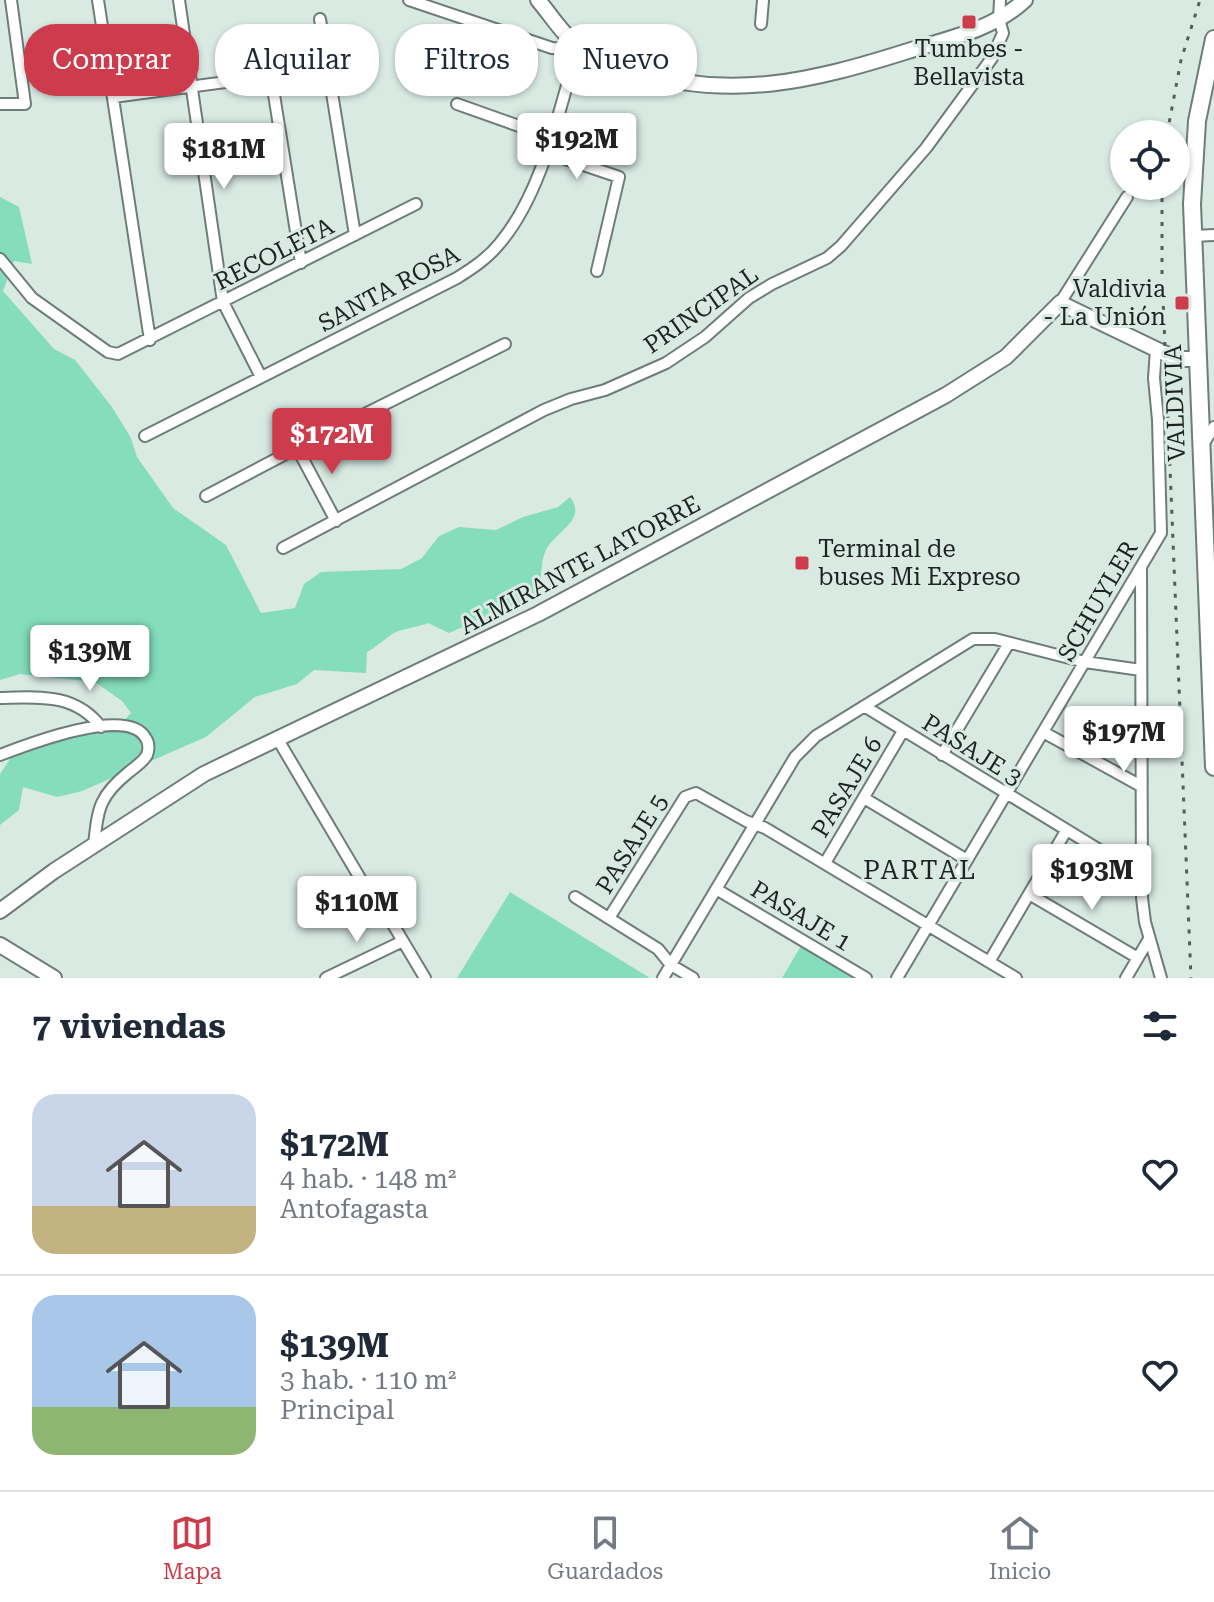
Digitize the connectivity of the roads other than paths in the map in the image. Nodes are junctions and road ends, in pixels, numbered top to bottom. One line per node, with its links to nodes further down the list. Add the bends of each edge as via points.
1 (11, 0): 22 (street, via 25,104)
2 (98, 0): 21 (street)
3 (179, 0): 11 (street)
4 (409, 0): 15 (street)
5 (538, 0): 12 (main road)
6 (763, 0): 13 (street)
7 (1000, 0): 10 (street, PRINCIPAL)
8 (1025, 0): 10 (main road)
9 (320, 19): 28 (street)
10 (999, 19): 17 (main road, via 868,64 802,79 740,87); 46 (street, PRINCIPAL, via 1000,43 971,89 888,195 834,253 749,298 666,363 558,404)
11 (182, 24)
12 (558, 24)
13 (761, 24)
14 (1214, 39): 30 (main road, VALDIVIA, via 1197,121)
15 (554, 48)
16 (199, 84): 32 (street, via 271,76)
17 (697, 85)
18 (119, 96): 21 (street)
19 (192, 96): 34 (street)
20 (563, 96): 24 (street, SANTA ROSA)
21 (113, 97): 36 (street)
22 (0, 104)
23 (457, 104): 24 (street)
24 (550, 137): 25 (street, SANTA ROSA)
25 (545, 152): 33 (street, via 619,177); 40 (street, SANTA ROSA, via 512,227 474,267)
26 (1125, 200): 35 (street, ALMIRANTE LATORRE)
27 (416, 204): 28 (street, RECOLETA)
28 (355, 235): 32 (street, RECOLETA)
29 (1214, 235): 30 (street)
30 (1193, 236): 39 (main road, VALDIVIA)
31 (0, 259): 36 (street, RECOLETA, via 32,298 108,352 121,353)
32 (301, 263): 34 (street, RECOLETA)
33 (597, 271)
34 (223, 302): 36 (street, RECOLETA); 40 (street)
35 (1060, 303): 38 (main road); 57 (main road, ALMIRANTE LATORRE, via 1006,357 946,395 538,614)
36 (150, 340)
37 (505, 344): 43 (street)
38 (1156, 349): 39 (main road); 48 (street, SCHUYLER, via 1161,533)
39 (1198, 359): 44 (main road, VALDIVIA)
40 (261, 377): 42 (street, SANTA ROSA)
41 (1214, 427): 44 (street)
42 (145, 436)
43 (297, 448): 45 (street); 46 (street)
44 (1201, 448): 60 (main road, VALDIVIA)
45 (206, 496)
46 (336, 521): 47 (street, PRINCIPAL)
47 (283, 548)
48 (1141, 566): 50 (street, SCHUYLER); 51 (street)
49 (1009, 643): 50 (street); 53 (street, via 973,639); 59 (street)
50 (1085, 662): 51 (street); 56 (street, SCHUYLER)
51 (1141, 670): 61 (street)
52 (0, 698): 54 (street, via 64,700 82,708)
53 (864, 706): 55 (street, PASAJE 3); 64 (street, via 804,746)
54 (101, 727): 58 (street, via 53,736); 66 (street, via 135,729 147,739 148,750 102,799)
55 (903, 731): 59 (street, PASAJE 3); 63 (street, PASAJE 6)
56 (1043, 732): 61 (street); 62 (street, SCHUYLER)
57 (277, 738): 66 (main road, ALMIRANTE LATORRE, via 177,790); 77 (street)
58 (0, 755)
59 (942, 755): 62 (street, PASAJE 3)
60 (1214, 767)
61 (1141, 786): 69 (street)
62 (1006, 794): 65 (street, PASAJE 3); 67 (street, SCHUYLER)
63 (864, 798): 67 (street); 68 (street, PASAJE 6)
64 (755, 824): 68 (street); 70 (street); 74 (street, PASAJE 5, via 700,794 685,797)
65 (1066, 831): 69 (street, PASAJE 3); 71 (street)
66 (94, 845): 73 (main road, ALMIRANTE LATORRE)
67 (967, 860): 75 (street, SCHUYLER)
68 (825, 863): 75 (street)
69 (1142, 876): 76 (street)
70 (716, 889): 81 (street); 87 (street, PASAJE 1)
71 (1029, 894): 79 (street); 80 (street)
72 (575, 897): 74 (street)
73 (0, 911)
74 (609, 918): 81 (street, via 658,949)
75 (928, 925): 80 (street); 88 (street, SCHUYLER)
76 (1149, 939): 79 (street); 91 (street)
77 (403, 941): 83 (street); 84 (street)
78 (0, 945): 82 (main road)
79 (1138, 958): 90 (street)
80 (989, 962): 89 (street)
81 (671, 965): 85 (street); 86 (street)
82 (54, 978)
83 (326, 978)
84 (425, 978)
85 (663, 978)
86 (693, 978)
87 (866, 978)
88 (897, 978)
89 (1016, 978)
90 (1126, 978)
91 (1161, 978)

